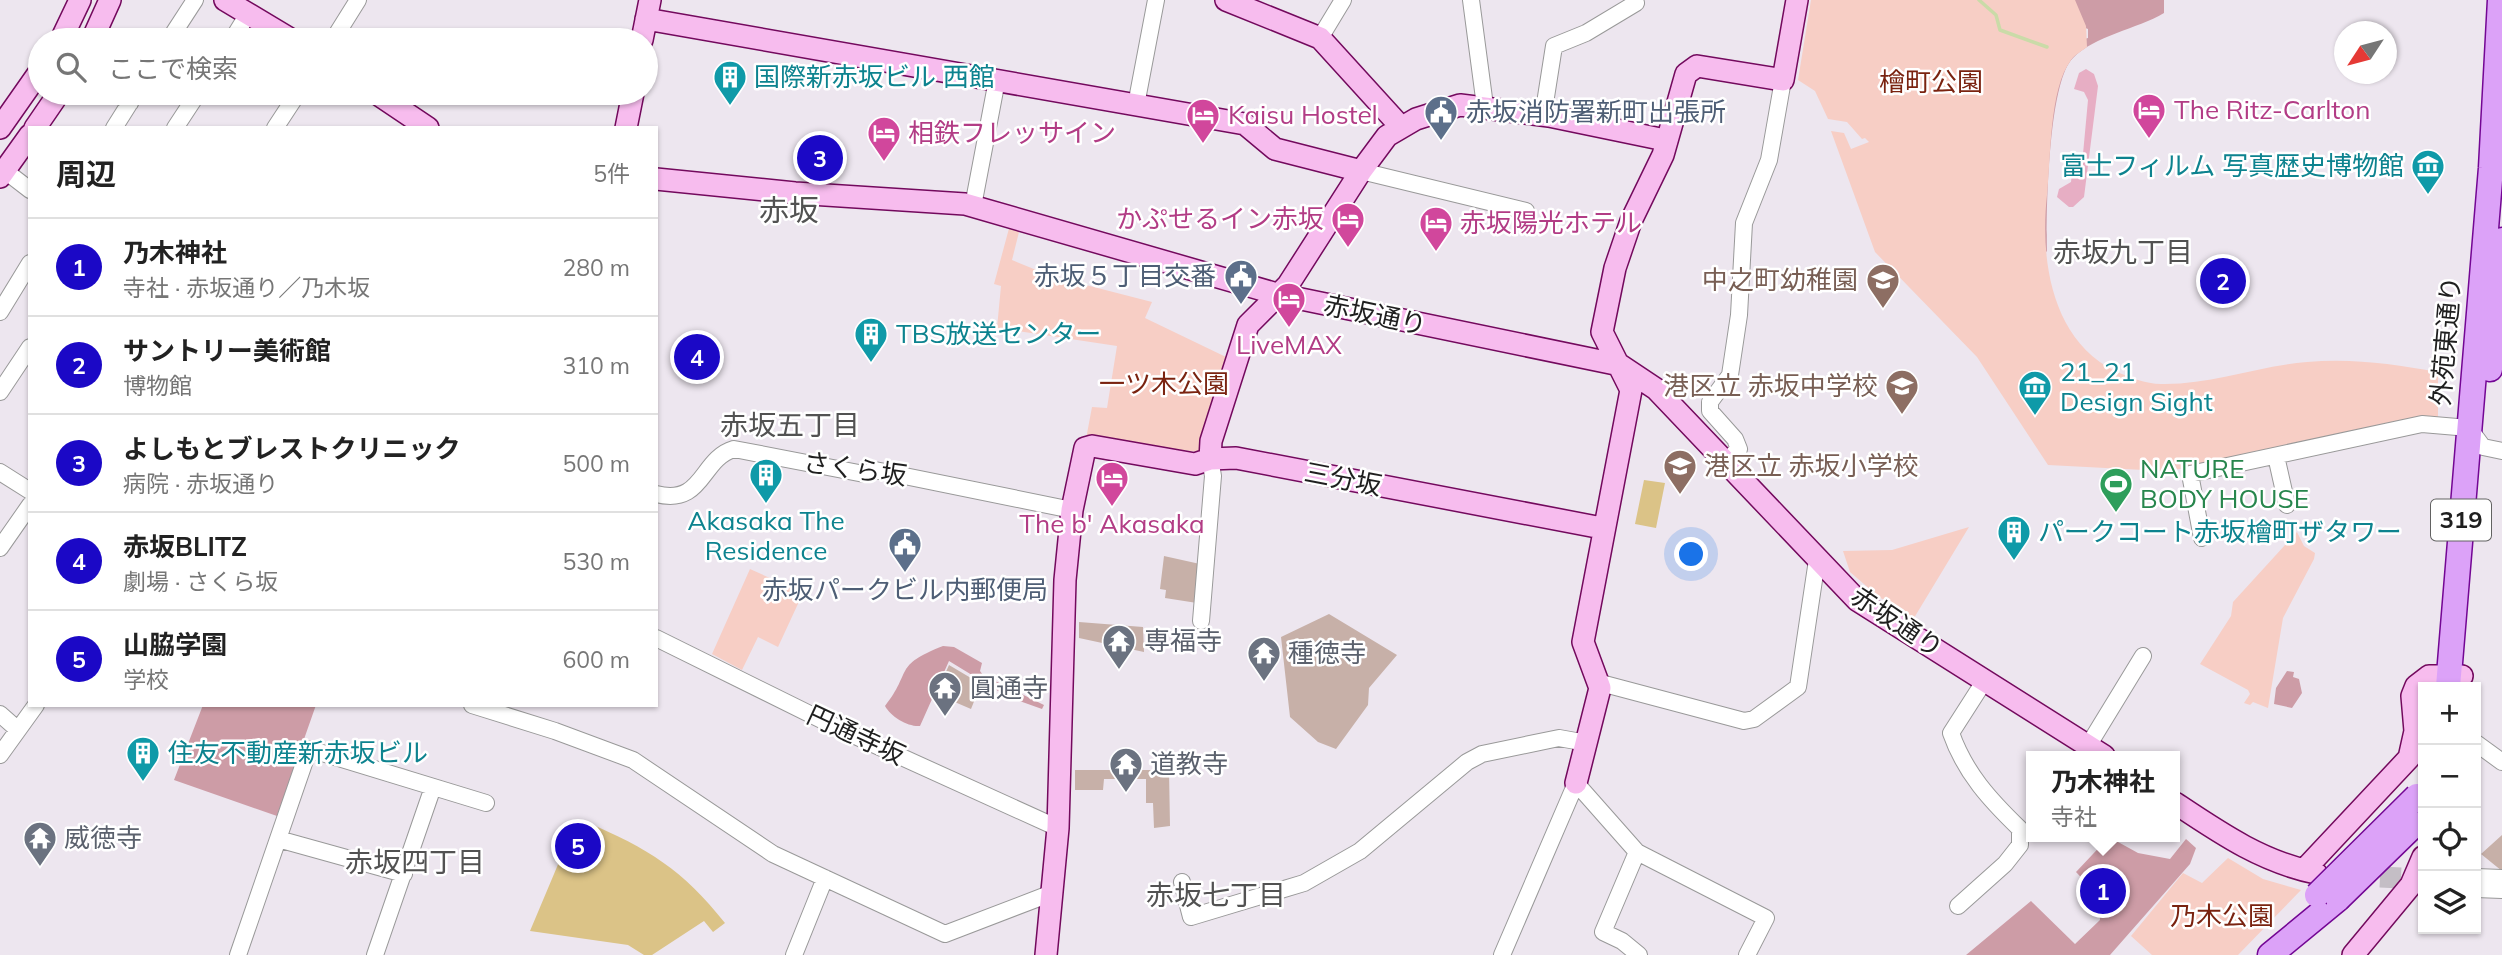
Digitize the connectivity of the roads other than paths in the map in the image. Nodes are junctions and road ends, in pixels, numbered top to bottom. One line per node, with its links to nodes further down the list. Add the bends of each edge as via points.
1 (80, 0): 15 (street)
2 (110, 0): 16 (street)
3 (195, 0): 17 (street)
4 (225, 0): 13 (street)
5 (359, 0): 20 (street)
6 (1156, 0): 32 (street)
7 (1226, 0): 22 (street)
8 (1343, 0): 22 (street)
9 (1471, 0): 33 (street)
10 (1797, 0): 24 (street)
11 (2500, 0): 56 (main road, 外苑東通り / 319, via 2491,168)
12 (1636, 3): 34 (street, via 1554,46)
13 (252, 7): 18 (street); 19 (street)
14 (648, 9): 21 (street); 23 (street)
15 (67, 28)
16 (97, 28)
17 (178, 28)
18 (239, 28)
19 (277, 28)
20 (340, 28)
21 (644, 28)
22 (1320, 38): 41 (street)
23 (997, 80): 32 (street); 49 (street)
24 (1783, 80): 44 (street, via 1693,68 1684,79); 62 (street, via 1769,160 1744,223 1730,375 1710,402 1710,411 1739,449)
25 (28, 88): 42 (street)
26 (51, 105): 35 (street)
27 (129, 105): 36 (street)
28 (190, 105): 37 (street)
29 (290, 105): 38 (street)
30 (394, 105): 39 (street)
31 (631, 105): 40 (street)
32 (1136, 105): 46 (street, via 1245,124 1275,149)
33 (1485, 106): 34 (street); 41 (street, via 1460,105)
34 (1543, 116): 44 (street)
35 (36, 126)
36 (115, 126)
37 (175, 126)
38 (276, 126)
39 (425, 126)
40 (626, 126)
41 (1401, 127): 46 (street, via 1387,136)
42 (0, 128)
43 (28, 138): 45 (street)
44 (1665, 139): 57 (street, via 1663,155 1631,221 1612,281 1602,332)
45 (2, 171): 48 (street)
46 (1361, 171): 50 (street); 53 (street)
47 (658, 179): 49 (street, 赤坂通り)
48 (28, 189)
49 (973, 205): 53 (street, 赤坂通り)
50 (1526, 211)
51 (2502, 240): 56 (main road, 外苑東通り / 319)
52 (28, 266): 54 (street)
53 (1277, 294): 57 (street, 赤坂通り); 61 (street, via 1248,326 1211,441)
54 (0, 312)
55 (28, 350): 58 (street)
56 (2492, 361): 59 (main road, 外苑東通り / 319)
57 (1620, 365): 62 (street, 赤坂通り, via 1656,389); 69 (street, via 1631,390)
58 (0, 392)
59 (2485, 442): 60 (street, via 2422,424); 78 (main road, 外苑東通り / 319)
60 (2276, 456): 66 (street); 70 (street, via 2190,474)
61 (1210, 459): 68 (street, 三分坂, via 1195,464 1085,448); 69 (street, 三分坂, via 1236,458); 73 (street, via 1213,475)
62 (1726, 461): 72 (street, 赤坂通り)
63 (0, 472): 64 (street)
64 (28, 490)
65 (658, 494): 68 (street, さくら坂, via 677,496 689,491 717,457 734,449 864,474 875,470)
66 (2287, 505)
67 (28, 508): 71 (street)
68 (1072, 510): 93 (street, via 1065,580)
69 (1602, 527): 77 (street, via 1583,642)
70 (2202, 538)
71 (0, 548)
72 (1818, 560): 76 (street, 赤坂通り, via 1857,600); 77 (street, via 1798,687 1754,719 1744,721)
73 (1201, 621)
74 (658, 639): 93 (street, 円通寺坂, via 842,730)
75 (2143, 656): 85 (street)
76 (1985, 680): 85 (street, 赤坂通り); 107 (street, via 1951,733 1959,757 1985,795 2020,829 2020,845)
77 (1597, 681): 83 (street, via 1600,688)
78 (2455, 681): 96 (street, via 2429,676 2416,686 2409,758)
79 (34, 707): 82 (street)
80 (478, 707): 101 (street, via 633,760 773,854)
81 (0, 714): 82 (street)
82 (17, 729): 86 (street)
83 (1587, 743): 88 (street); 103 (street, via 1559,738 1482,754 1360,851 1304,883 1191,917)
84 (2479, 745): 87 (street)
85 (2096, 751)
86 (0, 755)
87 (2502, 762)
88 (1576, 783): 95 (street); 113 (street)
89 (433, 787): 90 (street); 94 (street, via 309,749); 97 (street)
90 (486, 803)
91 (2180, 806): 96 (street, via 2236,844)
92 (2418, 808): 108 (main road, bridge)
93 (1058, 828): 106 (street)
94 (278, 839): 97 (street); 109 (street)
95 (1637, 852): 114 (street, via 1603,932); 115 (street, via 1766,918)
96 (2304, 870): 98 (street)
97 (404, 874): 110 (street)
98 (2380, 877)
99 (2418, 877): 116 (street)
100 (2481, 877): 102 (street)
101 (825, 878): 106 (street, via 945,934); 111 (street)
102 (2502, 878)
103 (1182, 882)
104 (2481, 889): 105 (street)
105 (2502, 890)
106 (1052, 893): 112 (street)
107 (1958, 906)
108 (2267, 953)
109 (238, 955)
110 (375, 955)
111 (794, 955)
112 (1045, 955)
113 (1502, 955)
114 (1639, 955)
115 (1747, 955)
116 (2353, 955)

